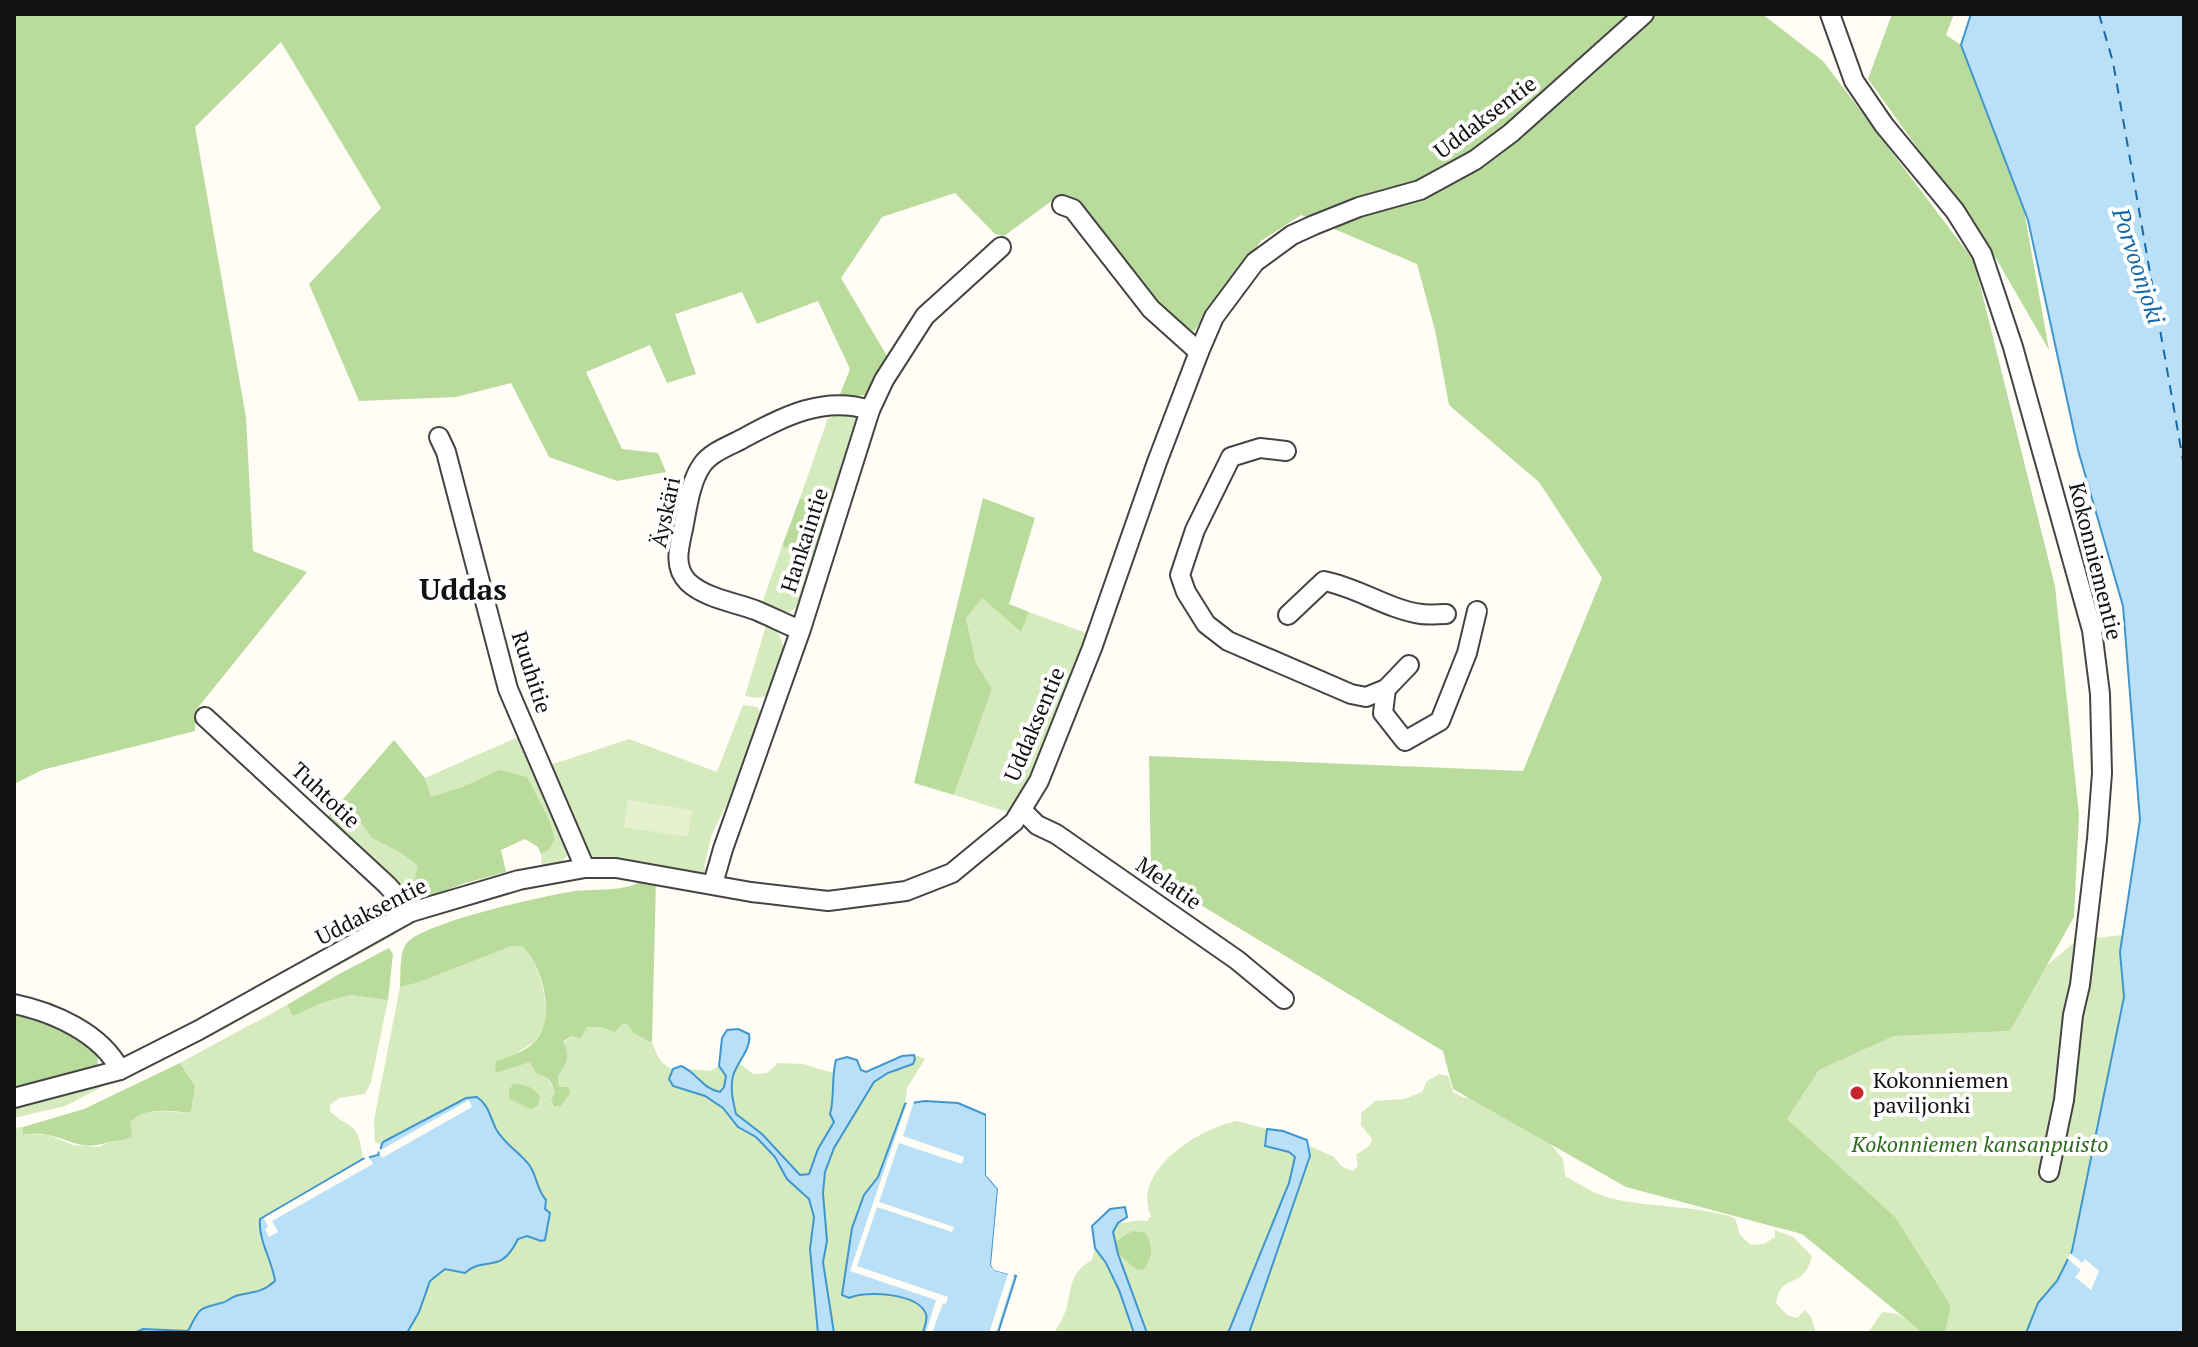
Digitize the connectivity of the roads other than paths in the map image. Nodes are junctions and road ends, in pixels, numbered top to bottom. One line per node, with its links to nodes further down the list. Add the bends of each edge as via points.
1 (1644, 14): 5 (street, Uddaksentie, via 1475,160 1420,190 1359,207 1292,235 1255,262 1214,317)
2 (1830, 14): 24 (street, Kokonniementie, via 1854,81 1982,254 2092,630 2102,773 2097,839 2064,1100)
3 (1062, 205): 5 (street, via 1073,209 1165,324)
4 (1001, 247): 6 (street, Hankaintie, via 925,316)
5 (1199, 352): 16 (street, Uddaksentie, via 1092,648)
6 (870, 410): 12 (street, Hankaintie); 12 (street, Äyskäri, via 835,404 778,419 708,457 690,497 677,556 686,580 702,592)
7 (439, 437): 17 (street, Ruuhitie, via 508,689)
8 (1286, 451): 14 (street, via 1260,448 1231,457 1195,530 1180,575 1186,592 1206,624 1228,641 1351,694 1366,697)
9 (1477, 611): 14 (street, via 1440,721 1405,741 1383,713)
10 (1446, 614): 11 (street, via 1420,614 1324,581)
11 (1288, 615)
12 (800, 630): 18 (street, Hankaintie)
13 (1409, 665): 14 (street)
14 (1386, 689)
15 (205, 717): 19 (street, Tuhtotie)
16 (1023, 811): 18 (street, Uddaksentie, via 952,873 906,891 828,901); 20 (street, Melatie, via 1237,960)
17 (585, 868): 18 (street, Uddaksentie); 19 (street, Uddaksentie, via 481,890)
18 (713, 884)
19 (411, 912): 22 (street, Uddaksentie)
20 (1284, 999)
21 (14, 1004): 22 (street, via 75,1027 105,1049)
22 (120, 1070): 23 (street, Uddaksentie)
23 (14, 1098)
24 (2049, 1172)

